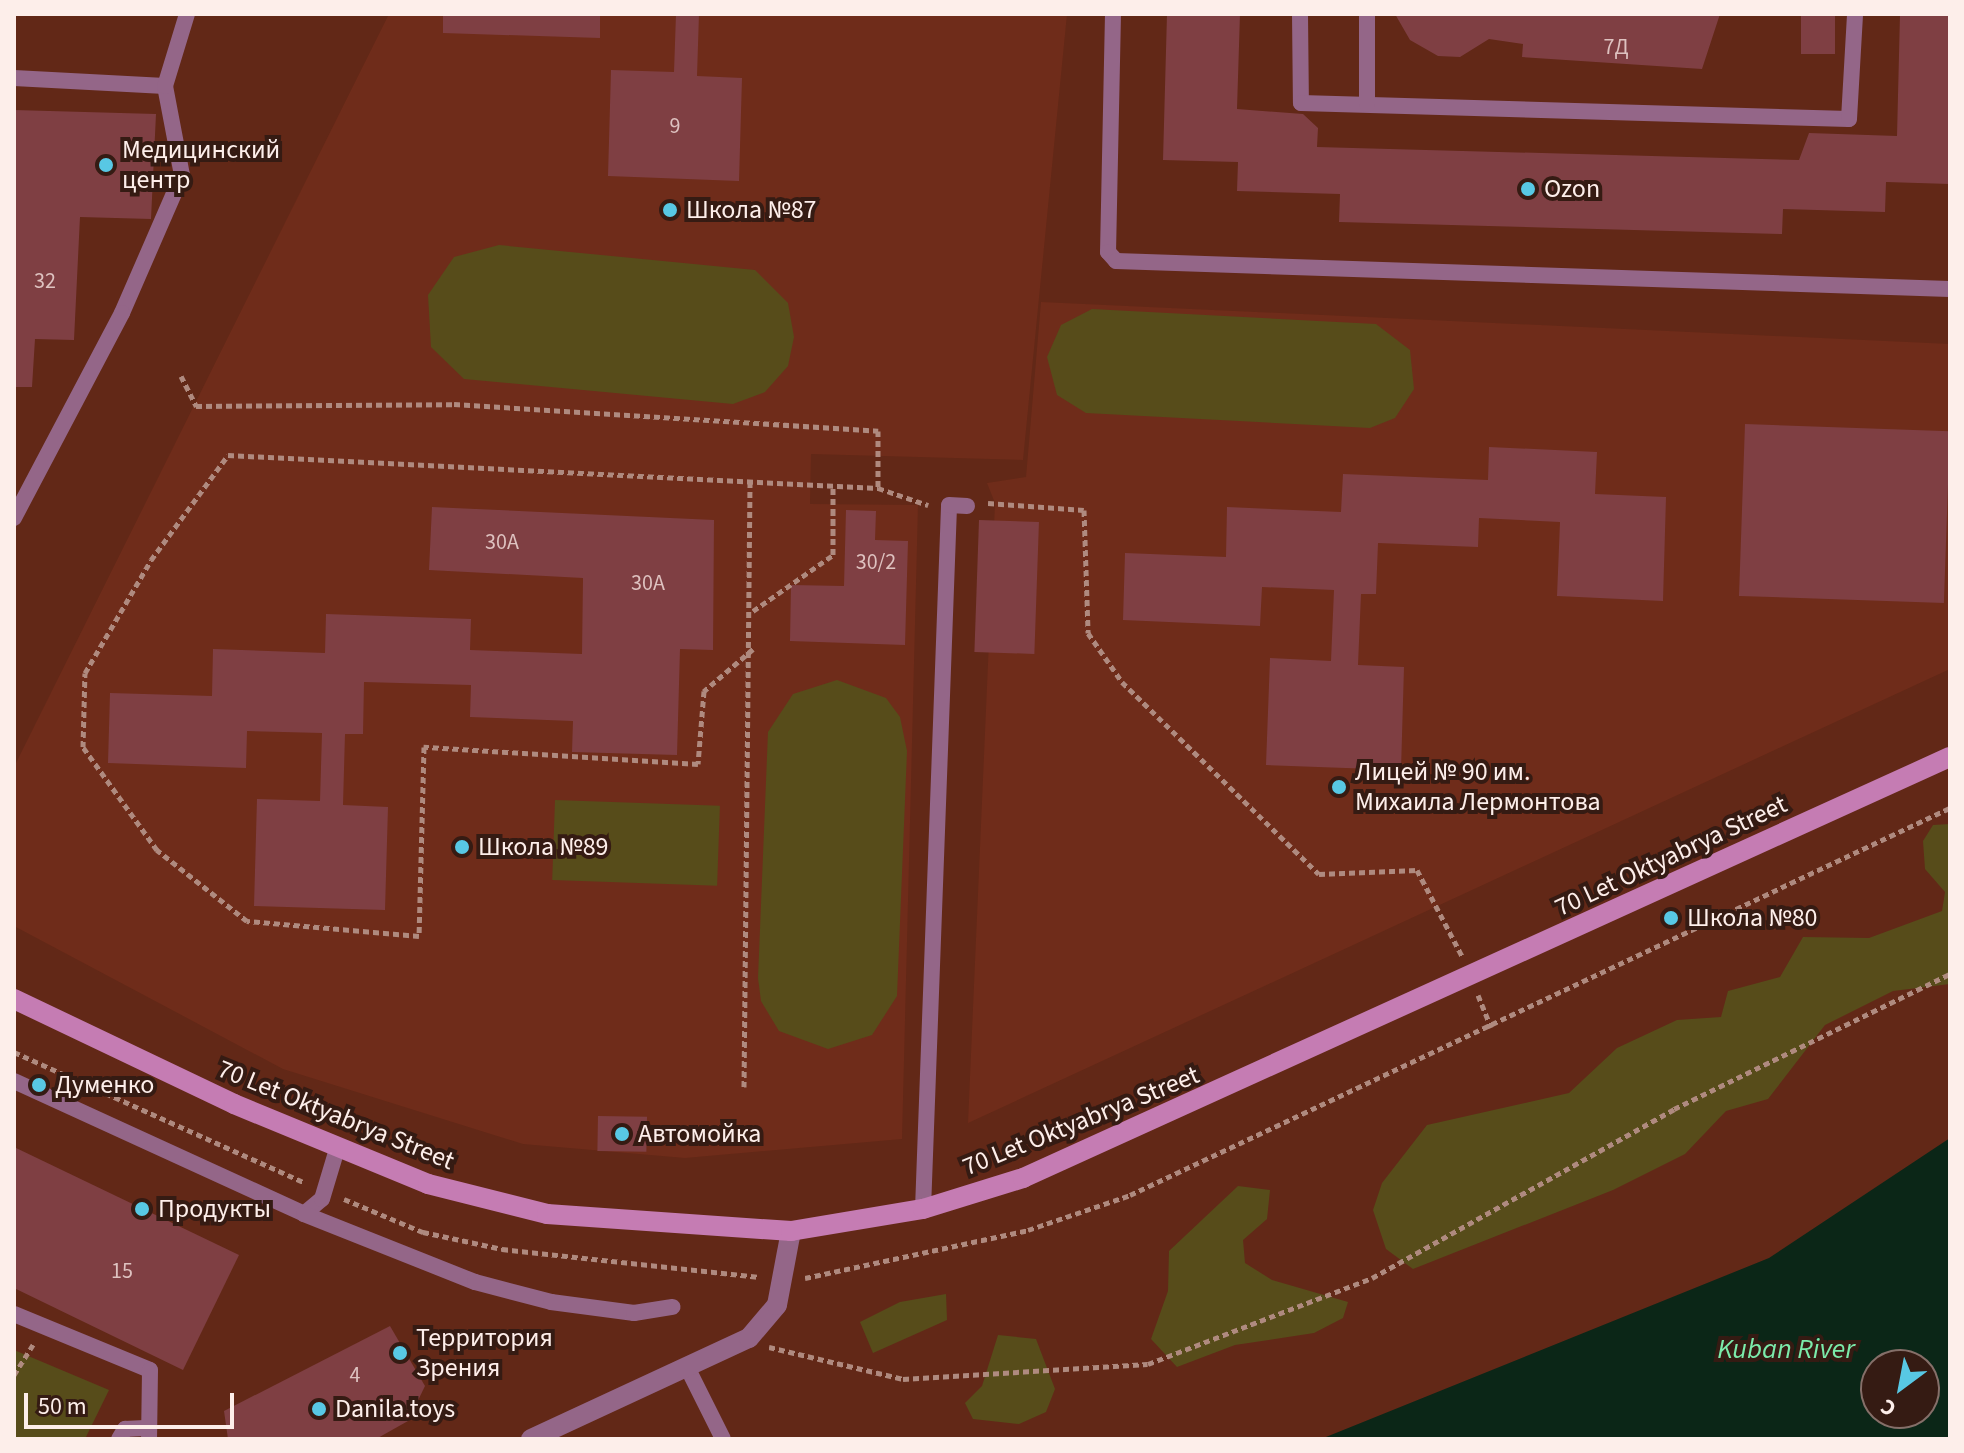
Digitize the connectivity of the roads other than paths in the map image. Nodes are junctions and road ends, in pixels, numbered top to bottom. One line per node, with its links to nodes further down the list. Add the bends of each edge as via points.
1 (187, 14): 7 (lane)
2 (1113, 14): 9 (lane, via 1108,252 1116,261)
3 (1300, 14): 8 (lane, via 1301,103)
4 (1367, 14): 8 (lane)
5 (1855, 14): 8 (lane, via 1849,119)
6 (14, 78): 7 (lane)
7 (165, 86): 11 (lane, via 182,175 122,313)
8 (1367, 104)
9 (1950, 289)
10 (967, 506): 16 (lane, via 949,505)
11 (14, 518)
12 (1950, 757): 16 (main road, 70 Let Oktyabrya Street, via 1171,1117 1023,1178)
13 (14, 999): 15 (main road, 70 Let Oktyabrya Street)
14 (14, 1081): 17 (lane)
15 (337, 1149): 17 (lane, via 324,1191); 18 (main road, 70 Let Oktyabrya Street, via 428,1184 547,1214)
16 (923, 1209): 18 (main road, 70 Let Oktyabrya Street)
17 (304, 1214): 19 (lane, via 475,1282 536,1298 634,1313)
18 (791, 1231): 21 (street, via 777,1305 749,1338)
19 (673, 1307)
20 (14, 1314): 22 (lane, via 150,1370)
21 (687, 1367): 24 (street); 25 (lane)
22 (147, 1433): 23 (lane, via 125,1429)
23 (119, 1439)
24 (531, 1439)
25 (723, 1439)

